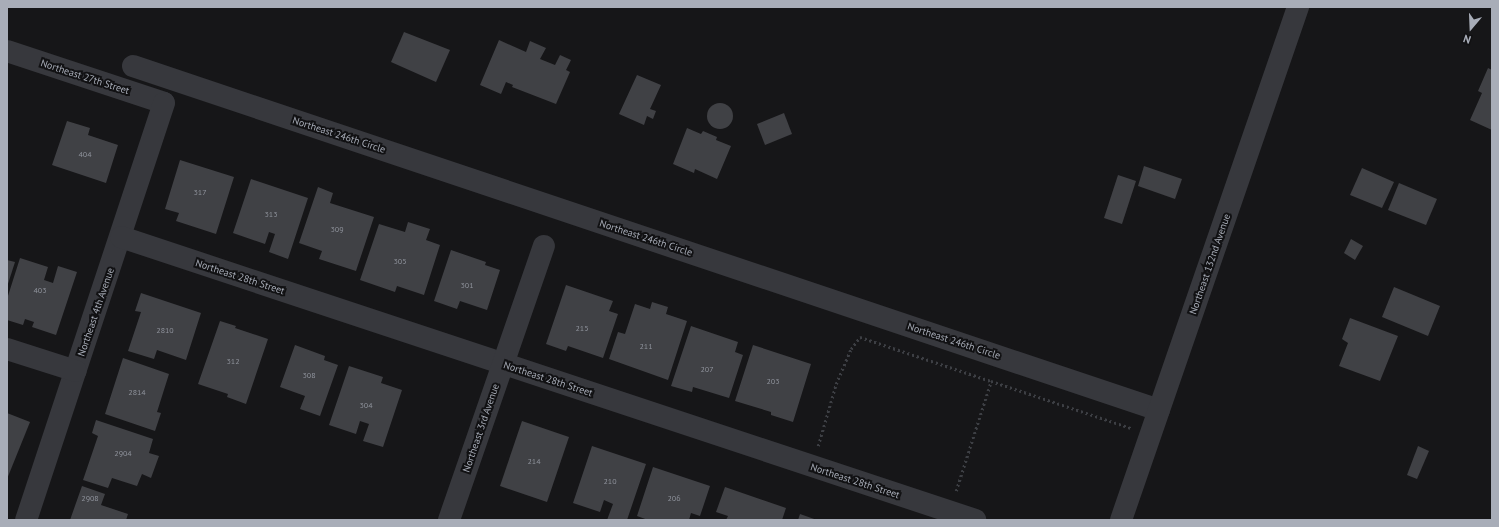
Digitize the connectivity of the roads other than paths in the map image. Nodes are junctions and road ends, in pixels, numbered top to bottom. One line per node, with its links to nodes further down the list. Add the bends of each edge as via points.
1 (1298, 7): 10 (street, Northeast 132nd Avenue)
2 (7, 51): 4 (street, Northeast 27th Street)
3 (133, 66): 10 (street, Northeast 246th Circle)
4 (164, 103): 5 (street, Northeast 4th Avenue)
5 (121, 237): 8 (street, Northeast 28th Street); 9 (street, Northeast 4th Avenue)
6 (544, 246): 8 (street, Northeast 3rd Avenue)
7 (7, 349): 9 (street)
8 (504, 364): 12 (street, Northeast 3rd Avenue); 13 (street, Northeast 28th Street)
9 (76, 371): 11 (street, Northeast 4th Avenue)
10 (1159, 410): 14 (street, Northeast 132nd Avenue)
11 (26, 520)
12 (449, 520)
13 (975, 520)
14 (1121, 520)

